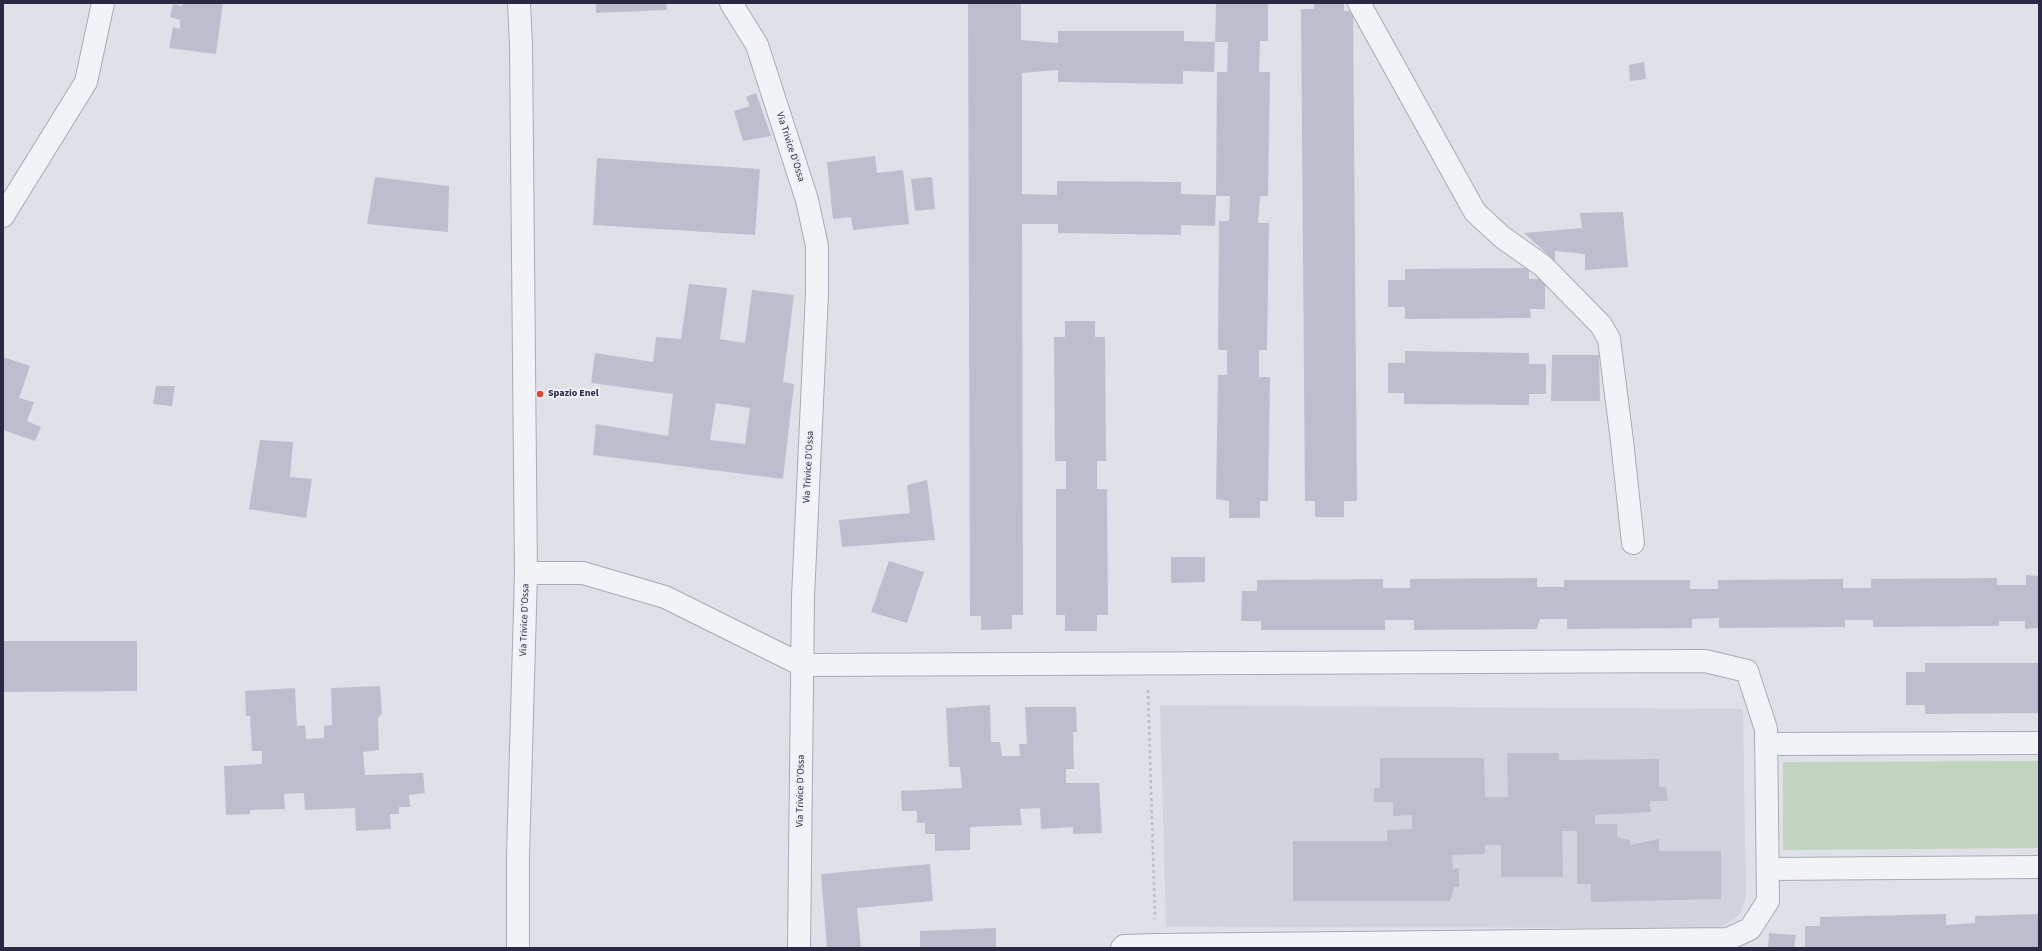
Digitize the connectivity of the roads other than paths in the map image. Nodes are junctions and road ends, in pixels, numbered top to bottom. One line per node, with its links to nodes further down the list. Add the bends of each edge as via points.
1 (103, 3): 5 (street, via 86,82)
2 (519, 3): 7 (street, Via Trivice D'Ossa)
3 (731, 3): 8 (street, Via Trivice D'Ossa, via 757,44 807,200 817,246)
4 (1359, 3): 6 (street, via 1475,212 1502,237 1543,266 1601,325 1609,339)
5 (3, 216)
6 (1633, 543)
7 (526, 573): 8 (street, via 583,573 665,597); 13 (street, Via Trivice D'Ossa)
8 (802, 665): 9 (street, via 1706,661 1747,671 1766,729); 14 (street, Via Trivice D'Ossa)
9 (1766, 744): 10 (street); 12 (street)
10 (2039, 744)
11 (2039, 867): 12 (street)
12 (1768, 869): 15 (street, via 1768,901 1750,929 1728,939 1156,945)
13 (518, 948)
14 (799, 948)
15 (1122, 948)

